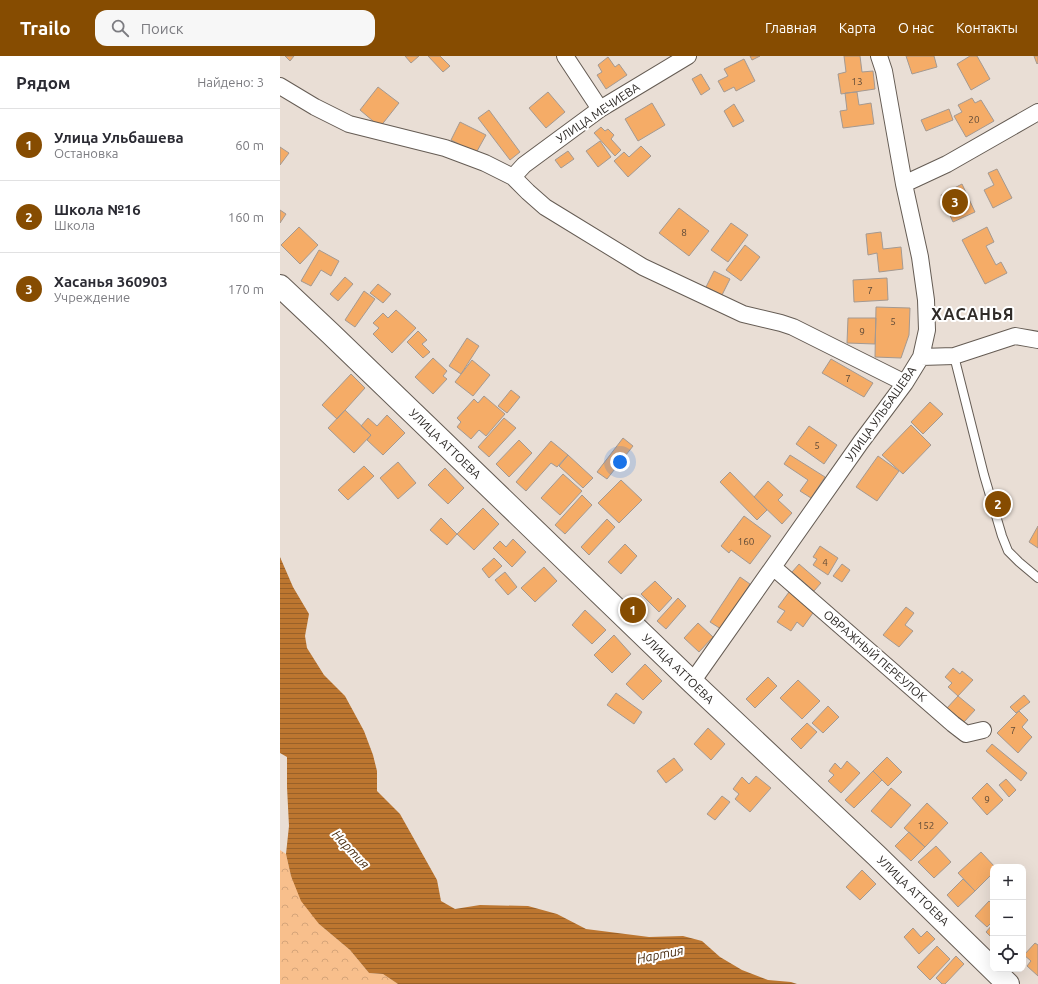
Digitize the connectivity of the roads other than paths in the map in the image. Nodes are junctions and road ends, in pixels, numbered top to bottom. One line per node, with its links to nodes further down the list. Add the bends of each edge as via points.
1 (565, 56): 5 (street)
2 (688, 56): 5 (street, УЛИЦА МЕЧИЕВА)
3 (880, 56): 8 (street, УЛИЦА УЛЬБАШЕВА)
4 (280, 86): 7 (street, via 349,124 465,154)
5 (600, 109): 7 (street, УЛИЦА МЕЧИЕВА, via 524,165)
6 (1038, 112): 8 (street, via 947,164)
7 (513, 177): 13 (street, via 545,206 643,267 743,314 793,327)
8 (904, 184): 12 (street, УЛИЦА УЛЬБАШЕВА, via 920,257 926,300 927,330)
9 (280, 286): 16 (street, УЛИЦА АТТОЕВА)
10 (1038, 340): 11 (street, via 1015,336)
11 (954, 356): 12 (street); 15 (lane, via 1002,536 1008,551)
12 (921, 357): 13 (street, УЛИЦА УЛЬБАШЕВА)
13 (905, 383): 14 (street, УЛИЦА УЛЬБАШЕВА)
14 (773, 567): 16 (street, УЛИЦА УЛЬБАШЕВА); 17 (street, ОВРАЖНЫЙ ПЕРЕУЛОК, via 953,724 966,734)
15 (1038, 578)
16 (692, 682): 18 (street, УЛИЦА АТТОЕВА)
17 (983, 730)
18 (1008, 984)

